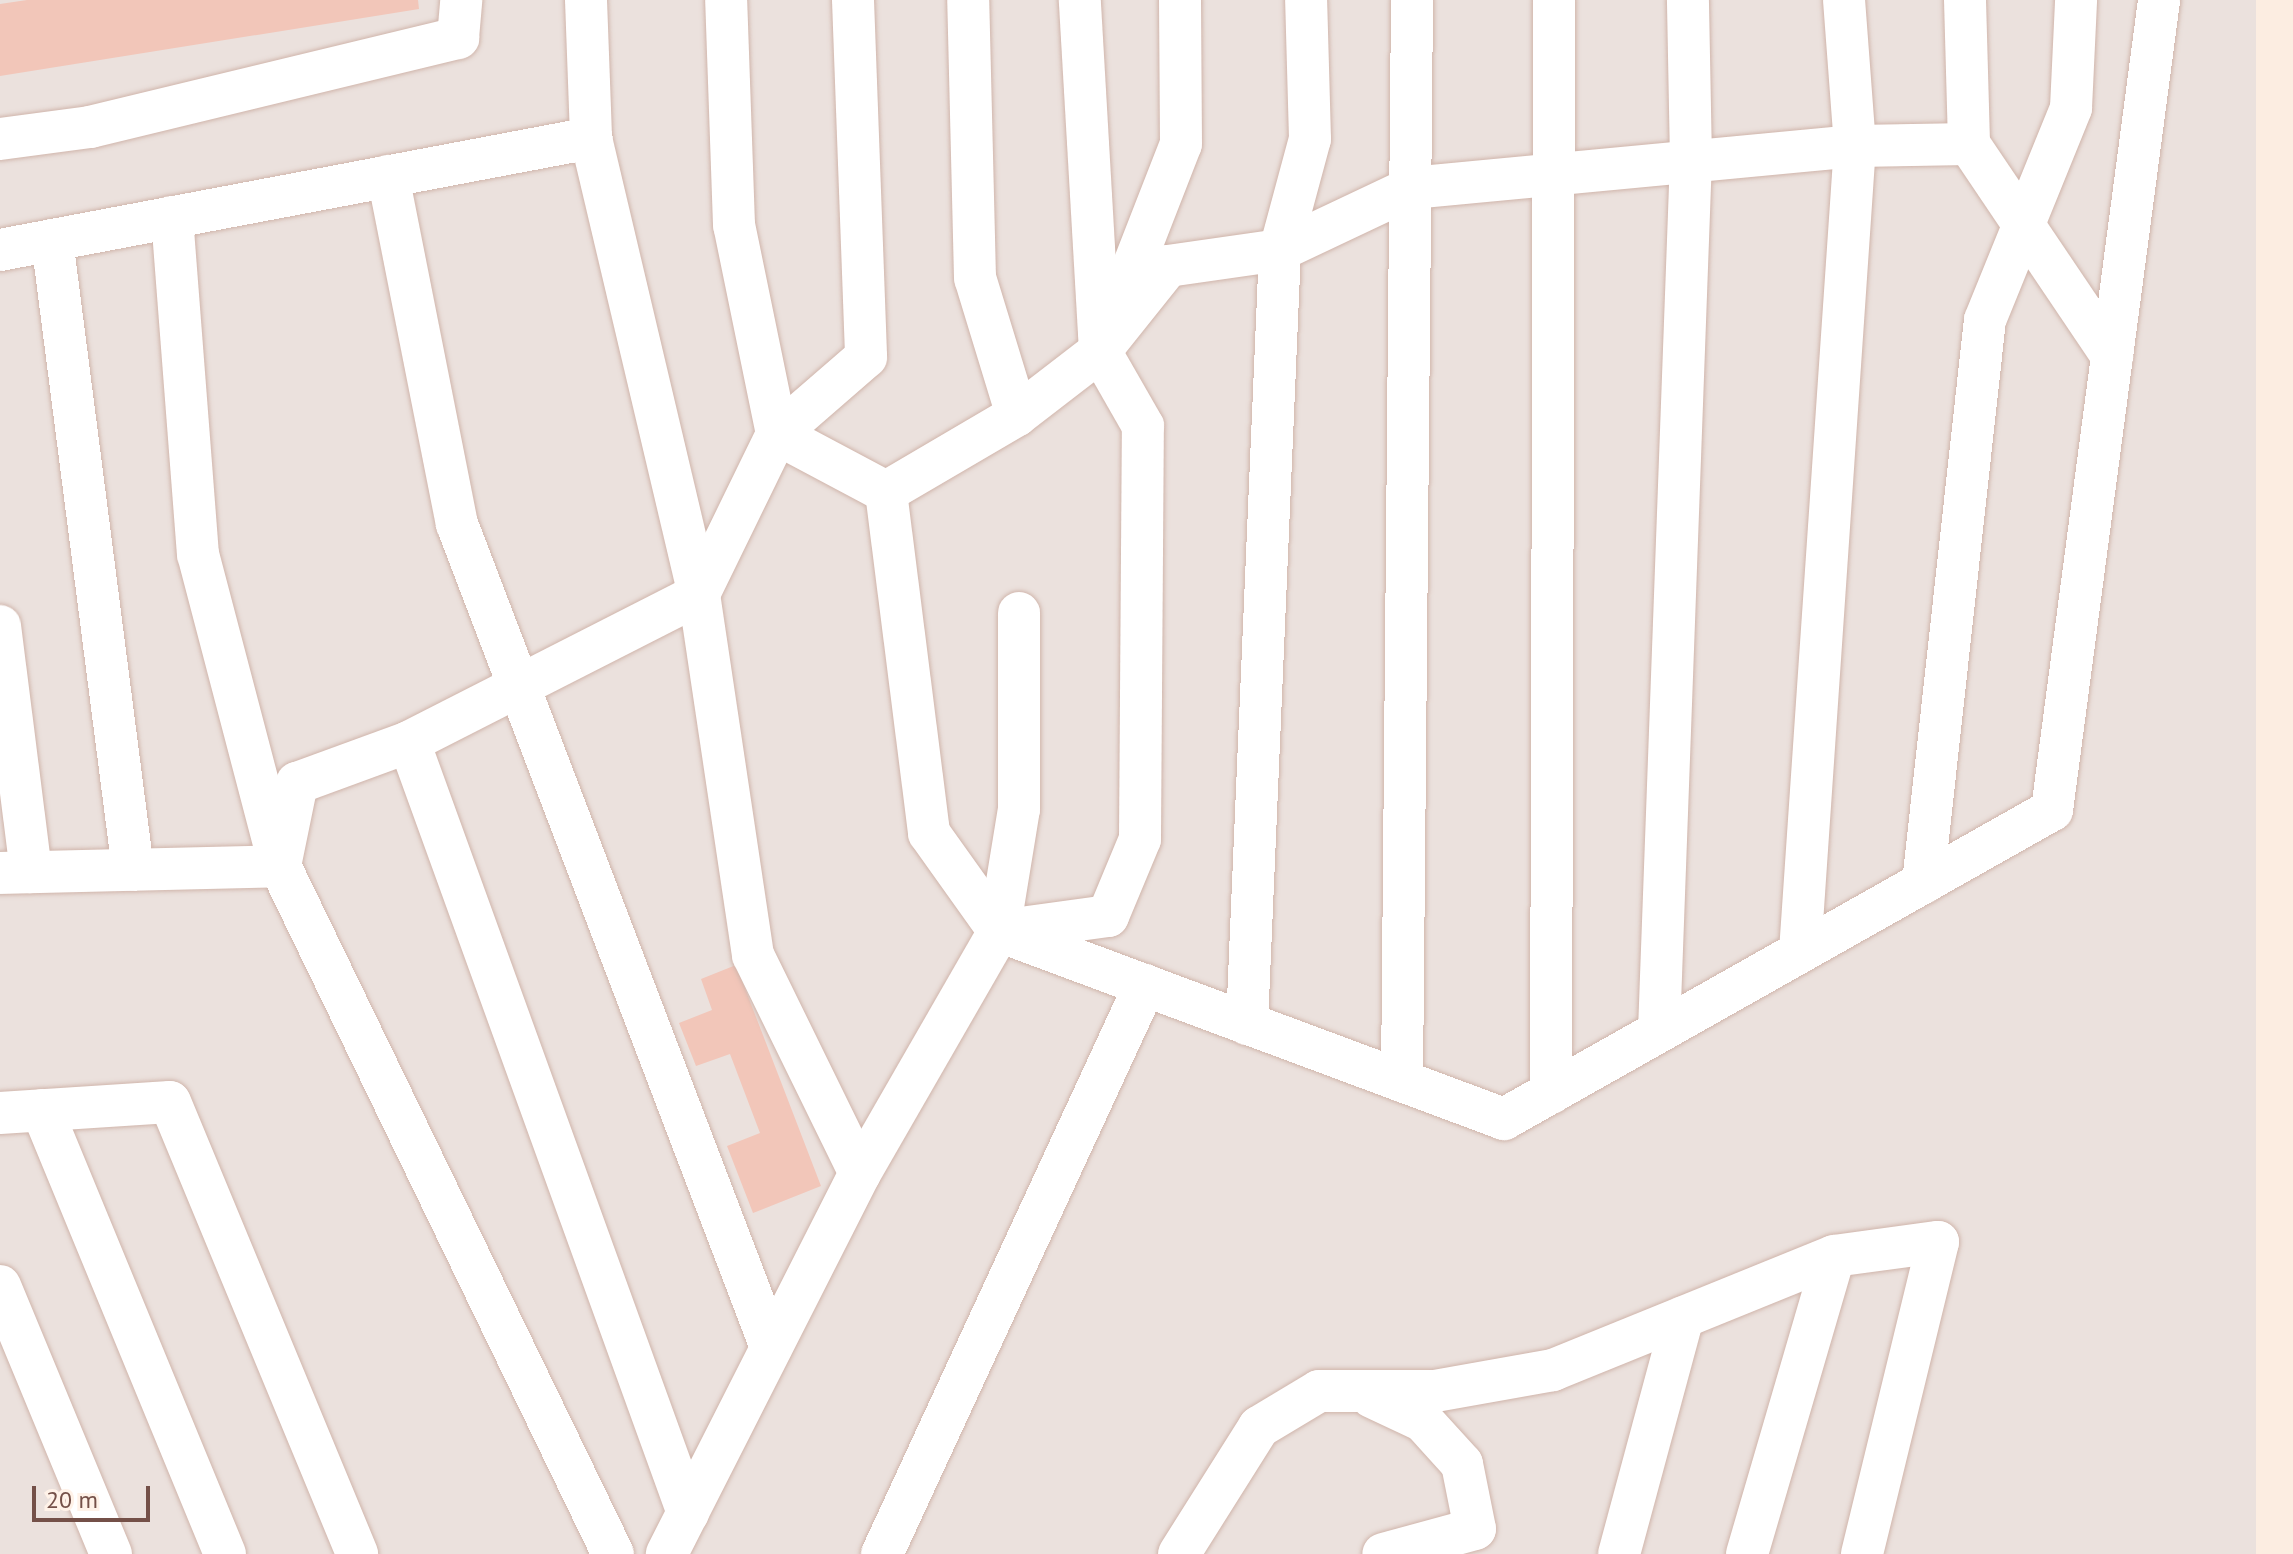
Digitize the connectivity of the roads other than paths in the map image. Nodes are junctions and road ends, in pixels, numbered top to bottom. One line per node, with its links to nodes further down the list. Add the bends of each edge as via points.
1 (461, 0): 17 (lane, via 458,38 90,127)
2 (586, 0): 16 (lane)
3 (726, 0): 32 (lane, via 734,225)
4 (853, 0): 32 (lane, via 866,357)
5 (968, 0): 31 (lane, via 975,278)
6 (1080, 0): 29 (lane)
7 (1180, 0): 29 (lane, via 1181,144)
8 (1306, 0): 28 (lane, via 1310,139)
9 (1412, 0): 23 (lane)
10 (1554, 0): 21 (lane)
11 (1688, 0): 20 (lane)
12 (1844, 0): 19 (lane)
13 (1965, 0): 18 (lane)
14 (2076, 0): 25 (lane, via 2071,108)
15 (2159, 0): 30 (lane)
16 (591, 138): 22 (lane); 34 (lane)
17 (0, 139)
18 (1969, 144): 19 (lane); 25 (lane)
19 (1855, 146): 20 (lane); 44 (lane)
20 (1691, 160): 21 (lane); 47 (lane)
21 (1558, 173): 23 (lane); 49 (lane)
22 (388, 176): 24 (lane); 37 (lane, via 457,524)
23 (1411, 188): 28 (lane); 48 (lane)
24 (172, 217): 26 (lane); 39 (lane, via 198,554)
25 (2026, 228): 30 (lane); 42 (lane, via 1985,320)
26 (52, 240): 27 (lane); 40 (lane)
27 (0, 250)
28 (1280, 250): 29 (lane, via 1168,266); 46 (lane)
29 (1100, 351): 31 (lane); 43 (lane, via 1143,426 1140,839 1108,916)
30 (2112, 356): 42 (lane, via 2052,810)
31 (1017, 415): 33 (lane)
32 (777, 434): 33 (lane); 34 (lane)
33 (886, 492): 43 (lane, via 929,833)
34 (699, 594): 37 (lane); 52 (lane, via 753,955)
35 (1019, 613): 43 (lane, via 1019,809)
36 (0, 626): 41 (lane)
37 (522, 682): 38 (lane); 56 (lane)
38 (409, 742): 39 (lane, via 297,783); 58 (lane)
39 (280, 866): 40 (lane); 63 (lane)
40 (133, 870): 41 (lane)
41 (16, 872)
42 (1923, 883): 44 (lane)
43 (999, 931): 45 (lane); 52 (lane)
44 (1800, 952): 47 (lane)
45 (1145, 985): 46 (lane); 65 (lane)
46 (1247, 1024): 48 (lane)
47 (1659, 1031): 49 (lane)
48 (1402, 1081): 49 (lane, via 1504,1119)
49 (1551, 1093)
50 (42, 1110): 51 (lane); 61 (lane); 62 (lane, via 170,1102)
51 (0, 1113)
52 (860, 1173): 56 (lane)
53 (1834, 1256): 55 (lane); 69 (lane); 70 (lane, via 1938,1242)
54 (0, 1286): 60 (lane)
55 (1683, 1317): 57 (lane, via 1553,1370 1435,1391); 68 (lane)
56 (771, 1347): 58 (lane)
57 (1361, 1391): 59 (lane, via 1423,1421 1462,1464); 66 (lane, via 1319,1391 1259,1427)
58 (688, 1513): 64 (lane)
59 (1478, 1542): 67 (lane)
60 (111, 1554)
61 (225, 1554)
62 (357, 1554)
63 (613, 1554)
64 (667, 1554)
65 (882, 1554)
66 (1179, 1554)
67 (1383, 1554)
68 (1619, 1554)
69 (1747, 1554)
70 (1862, 1554)

